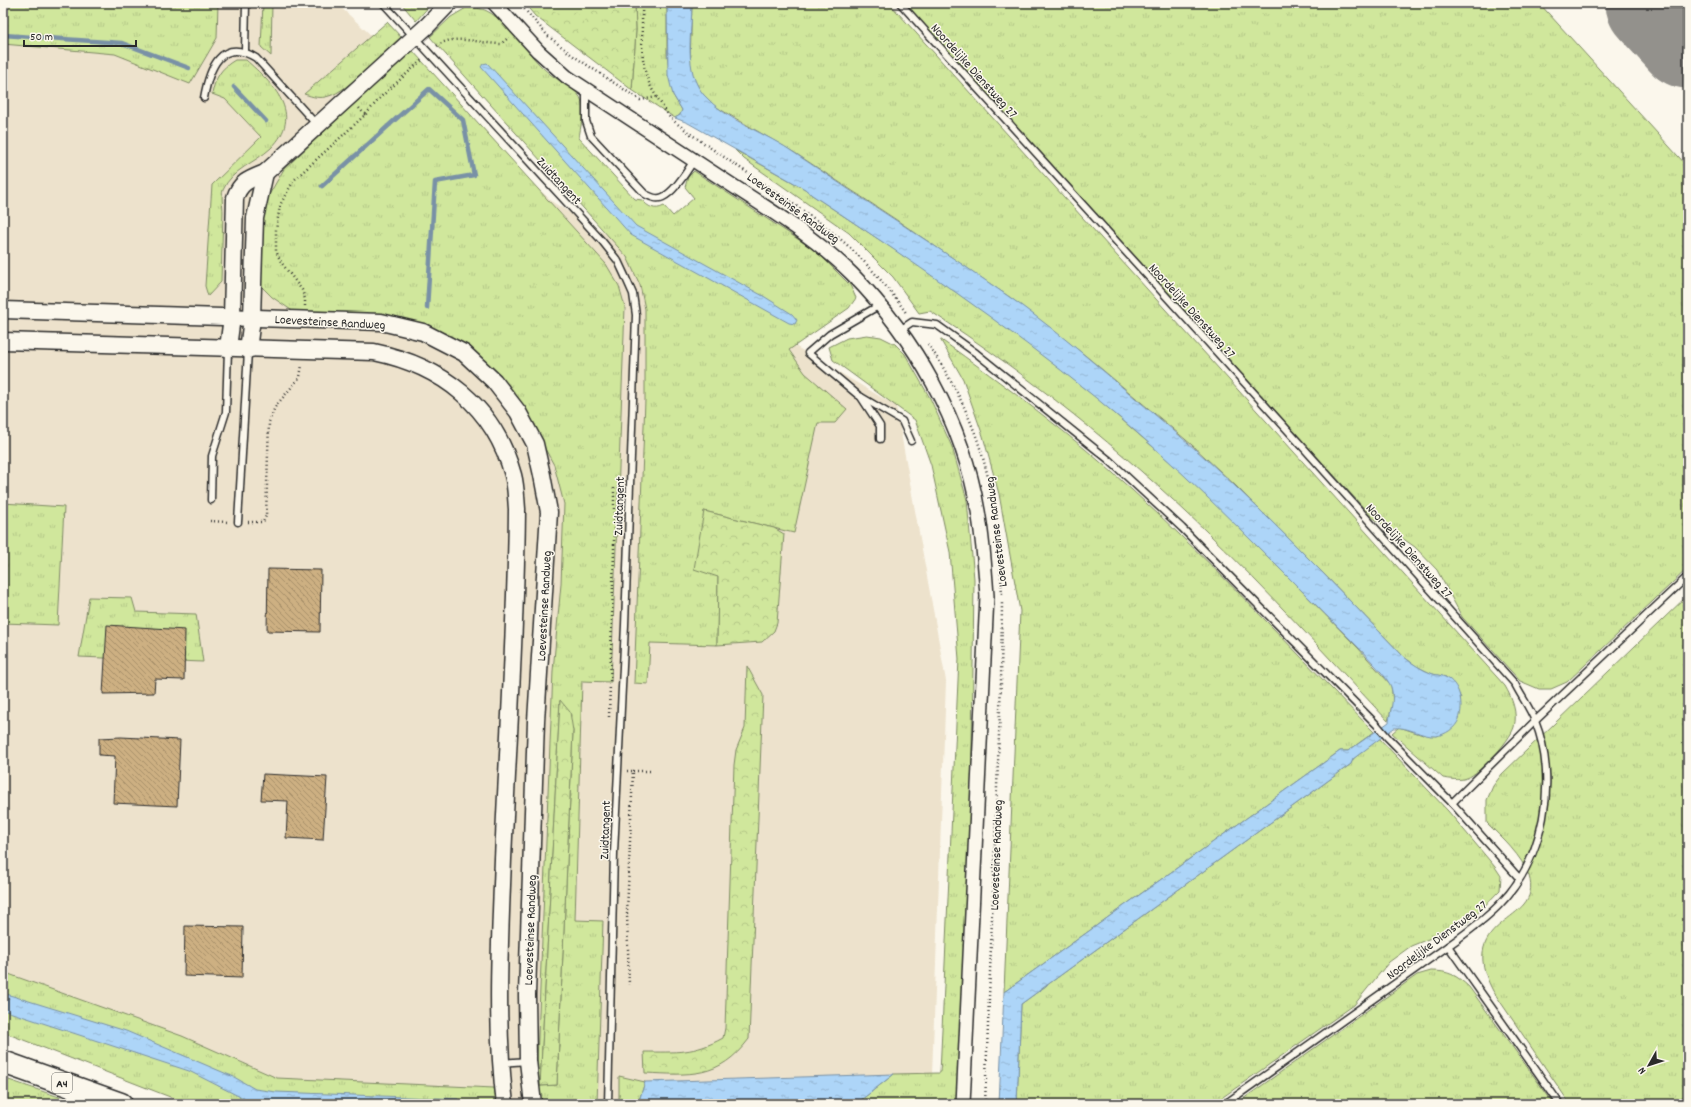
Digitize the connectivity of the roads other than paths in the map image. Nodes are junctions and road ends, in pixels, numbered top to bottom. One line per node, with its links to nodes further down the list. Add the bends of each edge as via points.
1 (246, 3): 7 (lane)
2 (383, 3): 6 (lane, Zuidtangent)
3 (449, 3): 6 (street)
4 (494, 3): 8 (street, Loevesteinse Randweg, via 538,51)
5 (900, 3): 27 (lane, Noordelijke Dienstweg 27, via 1515,684)
6 (414, 37): 10 (street); 37 (lane, Zuidtangent, via 602,241 618,261 634,294 636,315 617,785)
7 (245, 51): 9 (lane, via 227,53 214,63 207,80); 10 (lane, via 256,58)
8 (586, 90): 11 (street, Loevesteinse Randweg); 11 (lane, via 586,121 592,136 645,194 655,198 664,197 684,177)
9 (204, 98)
10 (317, 125): 12 (street)
11 (694, 160): 13 (street, Loevesteinse Randweg, via 793,225 851,274)
12 (265, 173): 15 (street, via 246,180 235,198); 16 (street, via 255,218)
13 (880, 305): 17 (street, Loevesteinse Randweg); 21 (lane, via 830,334 808,353)
14 (3, 310): 15 (street, Loevesteinse Randweg)
15 (232, 317): 16 (street, Loevesteinse Randweg); 19 (street)
16 (252, 318): 20 (street); 31 (street, Loevesteinse Randweg, via 381,322 423,332 464,354 494,381 518,412 535,444 548,512 536,721 527,995)
17 (900, 330): 28 (lane, via 912,322 937,325 976,353 1109,460 1182,528); 38 (street, Loevesteinse Randweg, via 928,374 957,436 978,510 984,555 986,637)
18 (3, 341): 19 (street)
19 (228, 348): 20 (street); 24 (lane, via 226,412 212,456)
20 (248, 350): 25 (lane); 33 (street, via 374,352 393,356 434,372 462,392 483,415 500,443 513,476 517,536 500,933)
21 (858, 394): 22 (lane, via 880,426); 23 (lane, via 902,421)
22 (880, 439)
23 (911, 441)
24 (211, 500)
25 (238, 522)
26 (1688, 576): 27 (lane)
27 (1535, 721): 28 (lane); 29 (lane, Noordelijke Dienstweg 27, via 1542,744 1547,792 1541,830)
28 (1452, 803): 29 (lane)
29 (1519, 878): 30 (lane, Noordelijke Dienstweg 27, via 1498,906)
30 (1448, 946): 39 (lane, Noordelijke Dienstweg 27); 40 (lane)
31 (528, 1061): 33 (lane); 36 (street, Loevesteinse Randweg)
32 (3, 1062): 34 (highway, A4)
33 (500, 1063): 35 (street)
34 (121, 1104)
35 (505, 1104)
36 (533, 1104)
37 (608, 1104)
38 (964, 1104)
39 (1225, 1104)
40 (1560, 1104)

